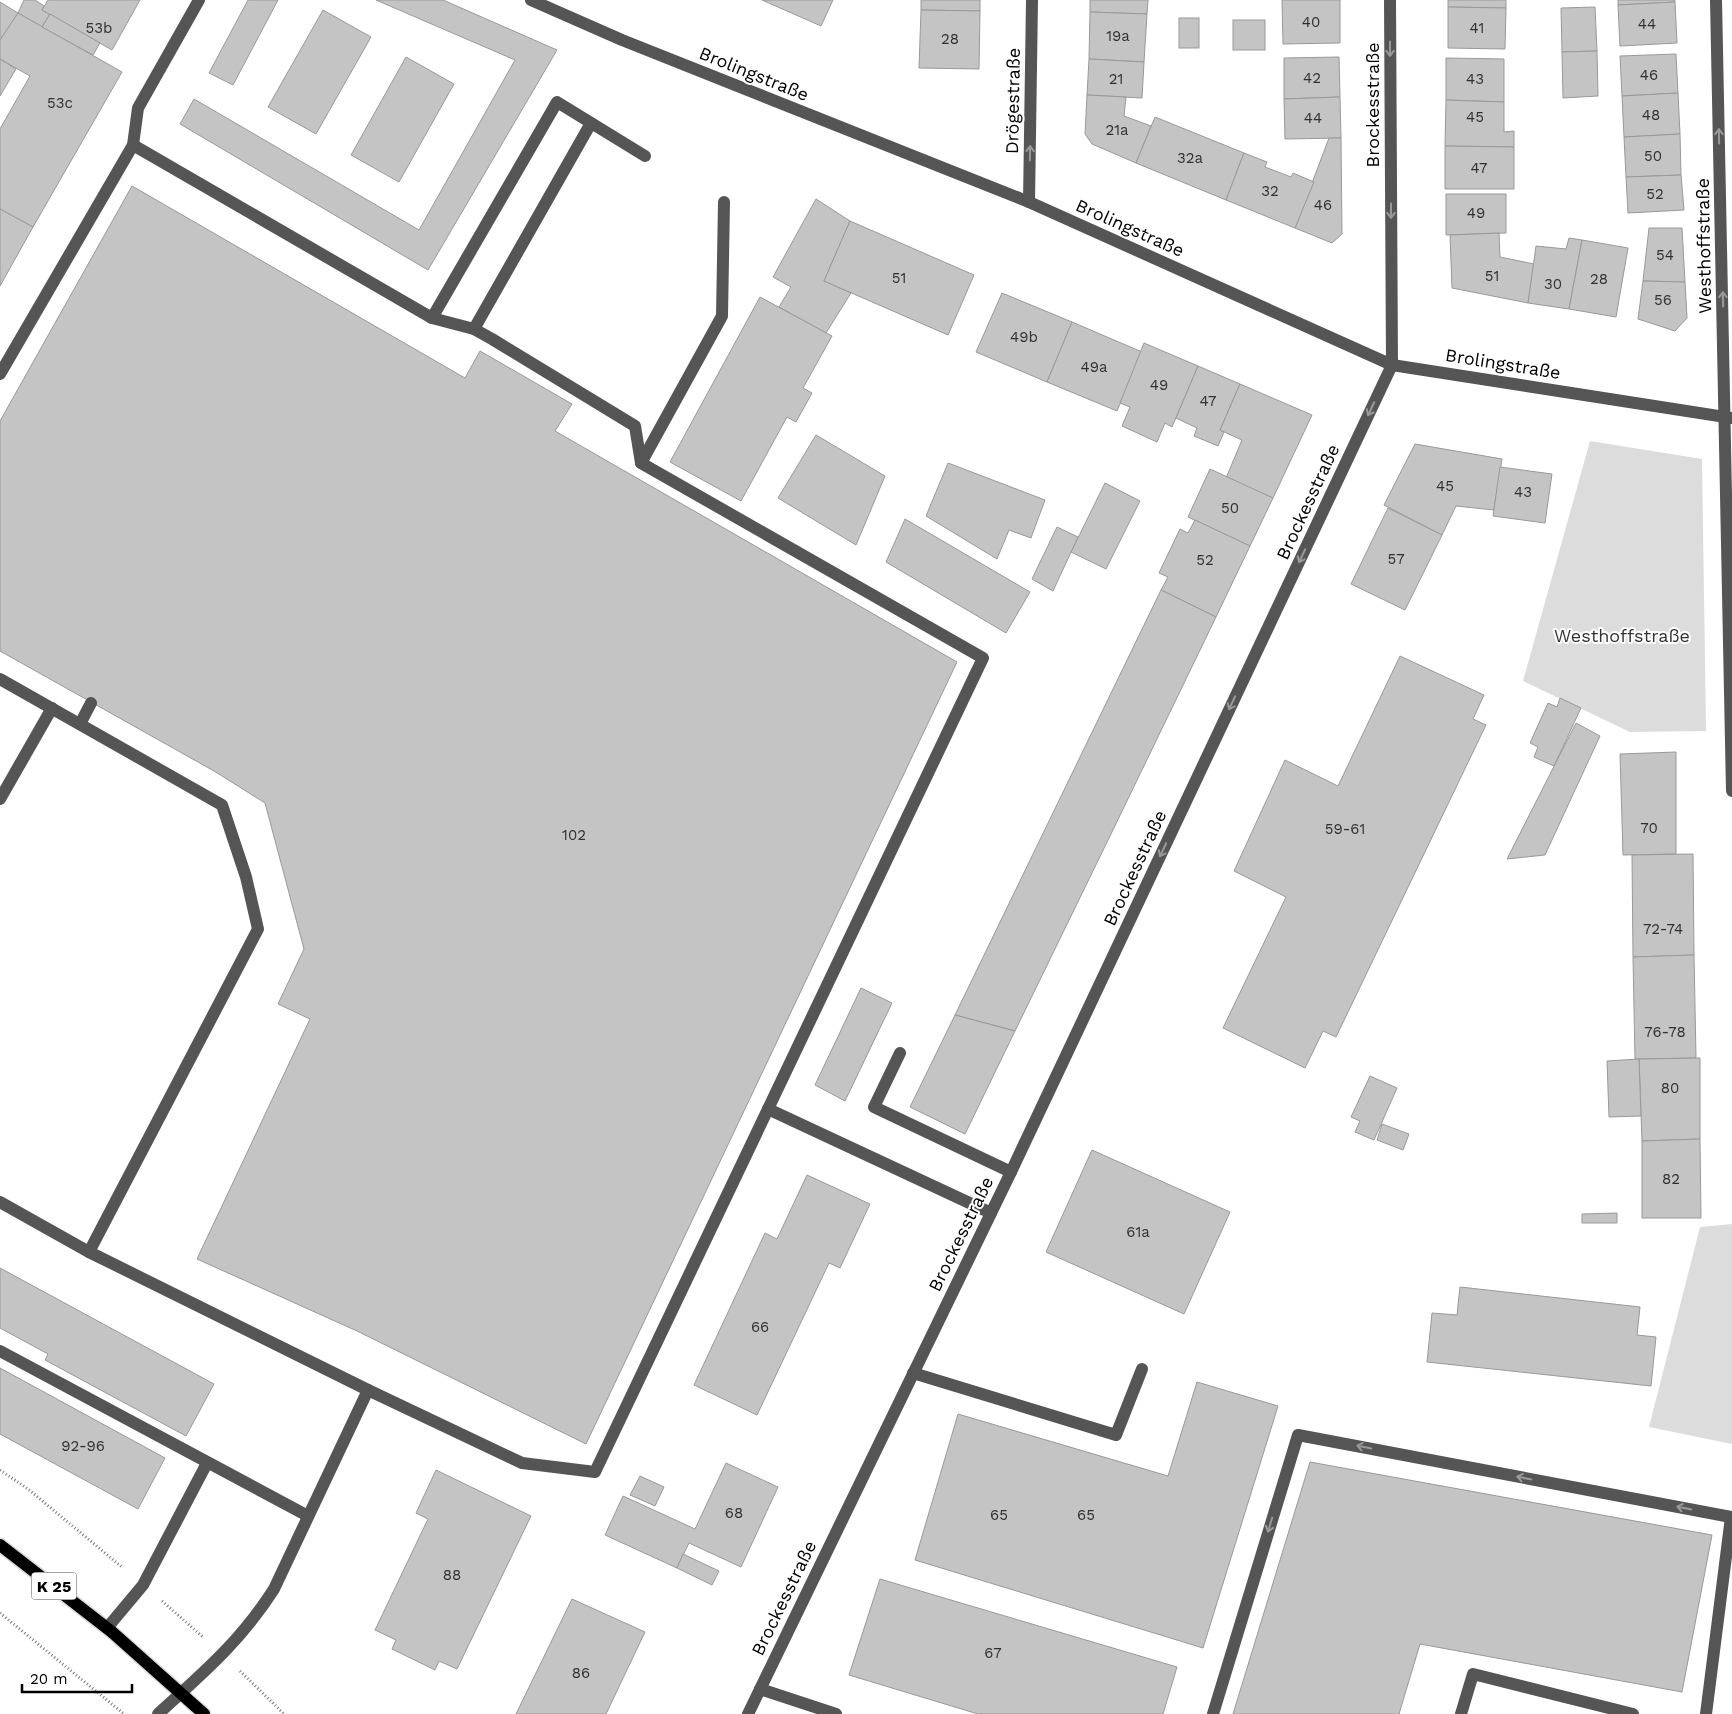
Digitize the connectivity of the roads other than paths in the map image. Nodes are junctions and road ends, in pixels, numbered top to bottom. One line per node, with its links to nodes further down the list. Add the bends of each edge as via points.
1 (199, 0): 7 (street, via 138,108)
2 (531, 0): 10 (street, Brolingstraße, via 622,40)
3 (1032, 0): 10 (street, Drögestraße, one-way to 3)
4 (1390, 0): 13 (street, Brockesstraße, one-way to 13)
5 (1716, 0): 15 (street, Westhoffstraße, one-way to 5)
6 (591, 123): 8 (street); 11 (street, via 557,102); 12 (street)
7 (133, 145): 11 (street); 14 (street)
8 (645, 156)
9 (724, 202): 16 (street, via 722,316)
10 (1029, 202): 13 (street, Brolingstraße)
11 (432, 318): 12 (street)
12 (474, 329): 16 (street, via 636,426)
13 (1392, 365): 15 (street, Brolingstraße); 25 (street, Brockesstraße, one-way to 25)
14 (0, 374)
15 (1729, 418): 21 (street, Westhoffstraße)
16 (641, 463): 24 (street, via 983,658)
17 (0, 679): 19 (street)
18 (91, 703): 20 (street)
19 (52, 708): 20 (street); 22 (street)
20 (80, 724): 28 (street, via 222,804 246,877 258,929)
21 (1732, 791)
22 (0, 799)
23 (900, 1053): 25 (street, via 874,1107)
24 (768, 1109): 27 (street); 32 (street, via 595,1472 522,1463)
25 (1011, 1172): 27 (street, Brockesstraße)
26 (0, 1202): 28 (street)
27 (991, 1213): 31 (street, Brockesstraße)
28 (89, 1252): 32 (street)
29 (0, 1351): 33 (street)
30 (1142, 1369): 31 (street, via 1116,1435)
31 (913, 1373): 38 (street, Brockesstraße)
32 (368, 1390): 34 (street)
33 (207, 1462): 34 (street); 37 (street, via 143,1585)
34 (308, 1516): 39 (street, via 274,1589 258,1615 224,1655)
35 (1731, 1518): 44 (street, one-way to 44, via 1298,1435); 47 (street)
36 (0, 1545): 37 (main road, K 25)
37 (107, 1628): 39 (main road, K 25)
38 (760, 1689): 42 (street, Brockesstraße); 43 (street)
39 (181, 1693): 40 (street); 41 (main road, K 25)
40 (158, 1714)
41 (204, 1714)
42 (748, 1714)
43 (836, 1714)
44 (1213, 1714)
45 (1461, 1714): 46 (street, via 1473,1674)
46 (1633, 1714)
47 (1706, 1714)

